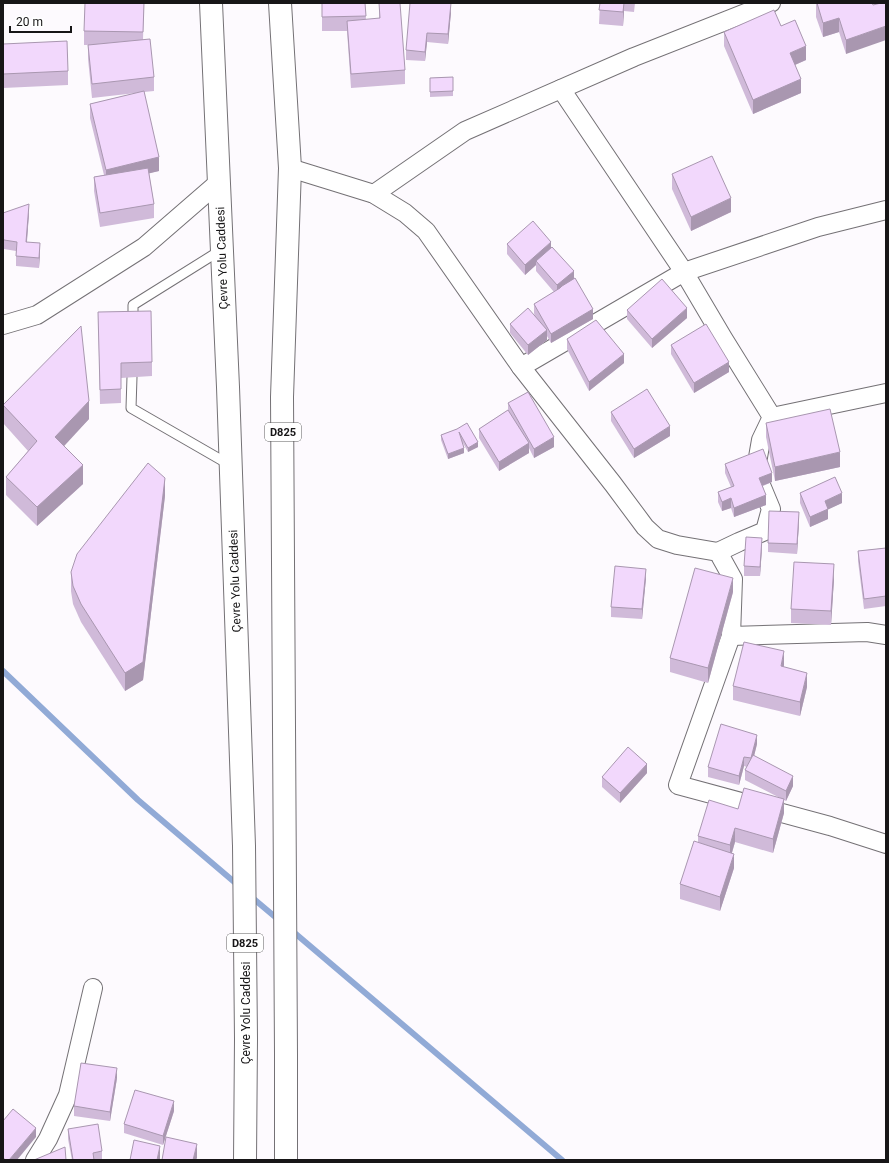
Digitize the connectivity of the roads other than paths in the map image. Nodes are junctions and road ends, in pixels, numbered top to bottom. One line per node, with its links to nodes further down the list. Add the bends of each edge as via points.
1 (211, 3): 6 (highway, Çevre Yolu Caddesi / D825)
2 (280, 3): 5 (highway, D825)
3 (771, 3): 4 (street)
4 (561, 89): 7 (street, via 465,131); 10 (street)
5 (290, 168): 7 (street); 25 (highway, D825, via 282,397)
6 (219, 182): 9 (highway, Çevre Yolu Caddesi / D825); 11 (street, via 144,247 36,315)
7 (374, 194): 13 (street, via 405,213 426,231)
8 (886, 210): 10 (street, via 818,227)
9 (222, 249): 12 (lane, via 133,305); 17 (highway, Çevre Yolu Caddesi / D825)
10 (684, 272): 13 (street); 16 (street)
11 (3, 325)
12 (132, 326)
13 (521, 367): 18 (street, via 645,527 658,539 677,546)
14 (132, 377): 17 (lane, via 131,408)
15 (886, 394): 16 (street)
16 (772, 417): 18 (street, via 761,440 757,463 761,485 771,509 765,531)
17 (230, 466): 24 (highway, Çevre Yolu Caddesi / D825, via 244,846)
18 (718, 552): 20 (street, via 733,579)
19 (886, 635): 20 (street, via 867,632)
20 (731, 636): 21 (street, via 678,785 830,826)
21 (886, 844)
22 (92, 988): 23 (street, via 68,1095 48,1139)
23 (35, 1160)
24 (245, 1160)
25 (286, 1160)

